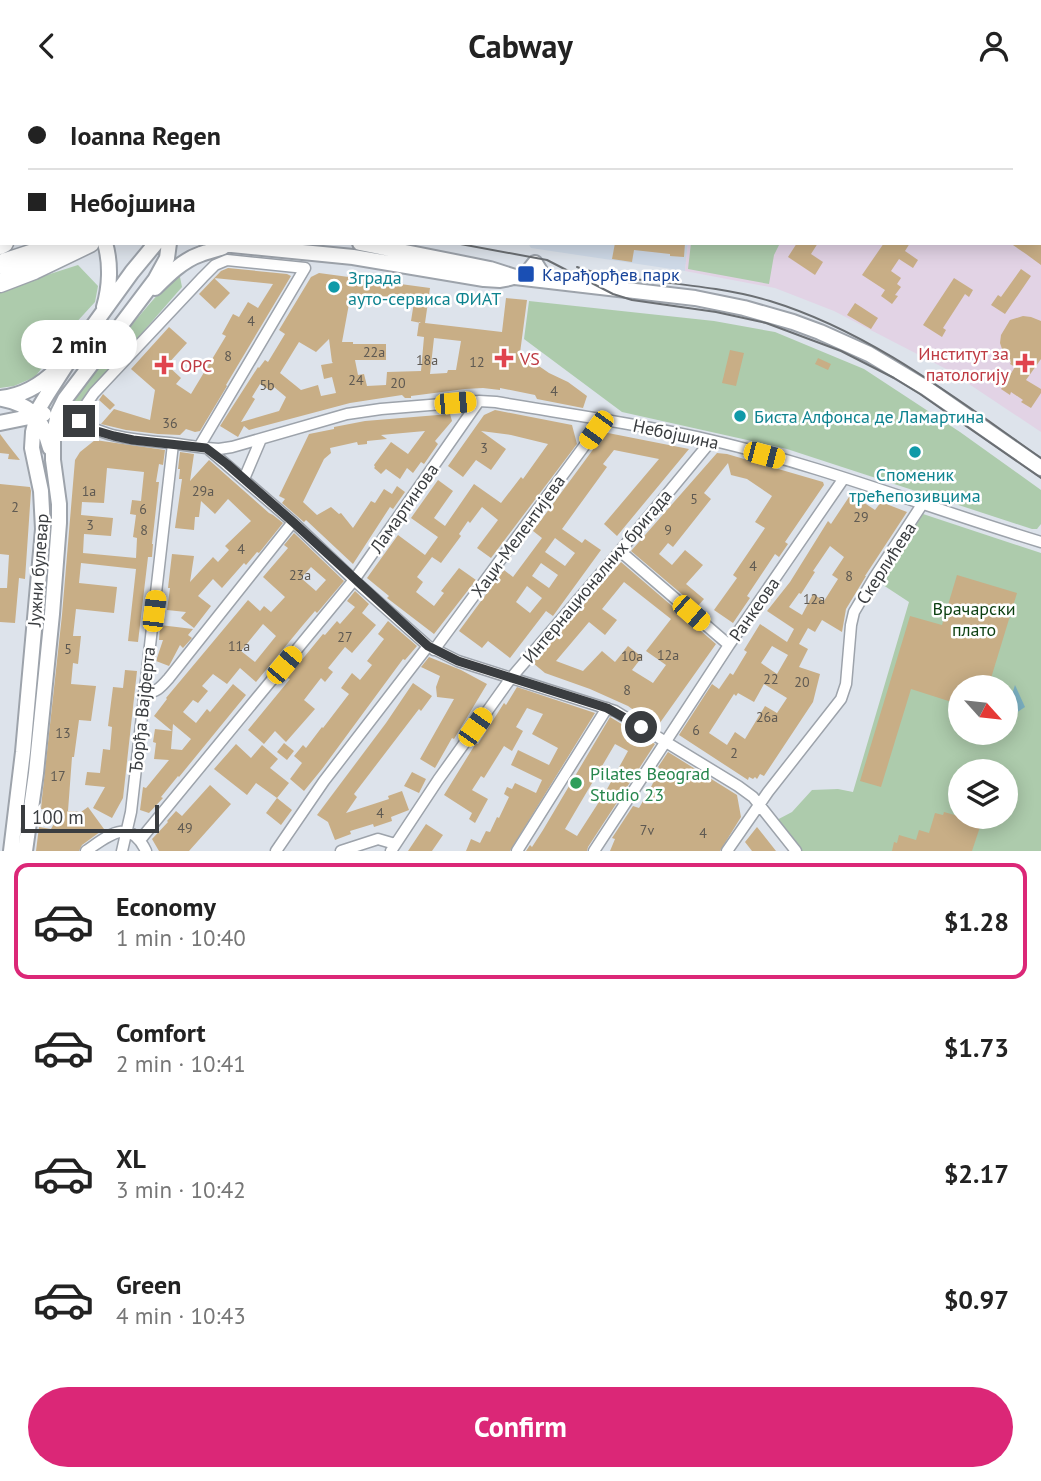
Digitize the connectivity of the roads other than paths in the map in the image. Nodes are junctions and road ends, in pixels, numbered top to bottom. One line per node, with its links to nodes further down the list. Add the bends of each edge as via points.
1 (58, 245): 8 (highway)
2 (86, 245): 10 (highway)
3 (105, 245): 12 (main road, via 109,276)
4 (154, 245): 12 (main road, Јужни булевар)
5 (169, 245): 11 (main road, Јужни булевар, via 167,258)
6 (230, 245): 9 (main road, via 353,257 484,279); 11 (main road, via 181,265)
7 (370, 245): 9 (main road)
8 (0, 264)
9 (519, 277): 28 (main road, via 723,303 820,332 898,370)
10 (0, 283)
11 (134, 309): 17 (main road, Јужни булевар)
12 (102, 313): 13 (main road, Јужни булевар)
13 (77, 348): 14 (main road, Јужни булевар); 15 (main road, via 38,385)
14 (55, 381): 17 (main road, via 55,397); 18 (main road, Јужни булевар)
15 (0, 399): 18 (main road, via 29,409)
16 (479, 401): 19 (street, Небојшина); 22 (street, Небојшина, via 347,414); 35 (street, Ламартинова)
17 (61, 405): 18 (main road); 20 (street, Небојшина); 27 (main road, Јужни булевар)
18 (37, 417): 21 (main road); 25 (main road, Јужни булевар); 27 (main road)
19 (597, 419): 23 (street, Небојшина); 37 (street, Хаџи-Мелентијева, via 596,430)
20 (79, 421): 24 (street, Небојшина, via 114,436); 26 (street, via 94,393 219,263 306,268)
21 (0, 423): 25 (main road)
22 (261, 439): 26 (street, Небојшина); 30 (street)
23 (711, 441): 29 (street, Небојшина); 34 (street, Интернационалних бригада)
24 (173, 444): 26 (street, Небојшина); 39 (street, Ђорђа Вајферта)
25 (32, 447): 48 (main road, Јужни булевар, via 43,529)
26 (203, 448): 30 (street)
27 (52, 460): 49 (main road, Јужни булевар, via 59,523)
28 (1041, 468)
29 (844, 478): 31 (street, Небојшина); 36 (street, Ранкеова)
30 (244, 479): 32 (street)
31 (923, 503): 33 (street, Небојшина); 42 (street, Скерлићева, via 854,612 841,699)
32 (293, 522): 35 (street); 39 (street, via 169,678 158,690)
33 (1041, 542)
34 (620, 551): 36 (street); 38 (street, Интернационалних бригада)
35 (354, 580): 37 (street); 45 (street, Ламартинова)
36 (729, 645): 41 (street, Ранкеова)
37 (431, 648): 38 (street); 52 (street, Хаџи-Мелентијева, via 324,781)
38 (511, 678): 40 (street); 47 (street, Интернационалних бригада)
39 (144, 692): 43 (street, Ђорђа Вајферта)
40 (607, 708): 41 (street); 54 (street)
41 (665, 741): 42 (street); 55 (street, Ранкеова)
42 (759, 804): 56 (street, Скерлићева); 57 (street)
43 (127, 833): 44 (street); 45 (street); 46 (street, Ђорђа Вајферта)
44 (110, 835): 46 (street, via 119,838); 50 (street)
45 (140, 840): 46 (street); 51 (street)
46 (123, 848)
47 (393, 848): 53 (street, via 378,839)
48 (11, 851)
49 (25, 851)
50 (86, 851)
51 (146, 851)
52 (276, 851)
53 (341, 851)
54 (517, 851)
55 (594, 851)
56 (727, 851)
57 (796, 851)

